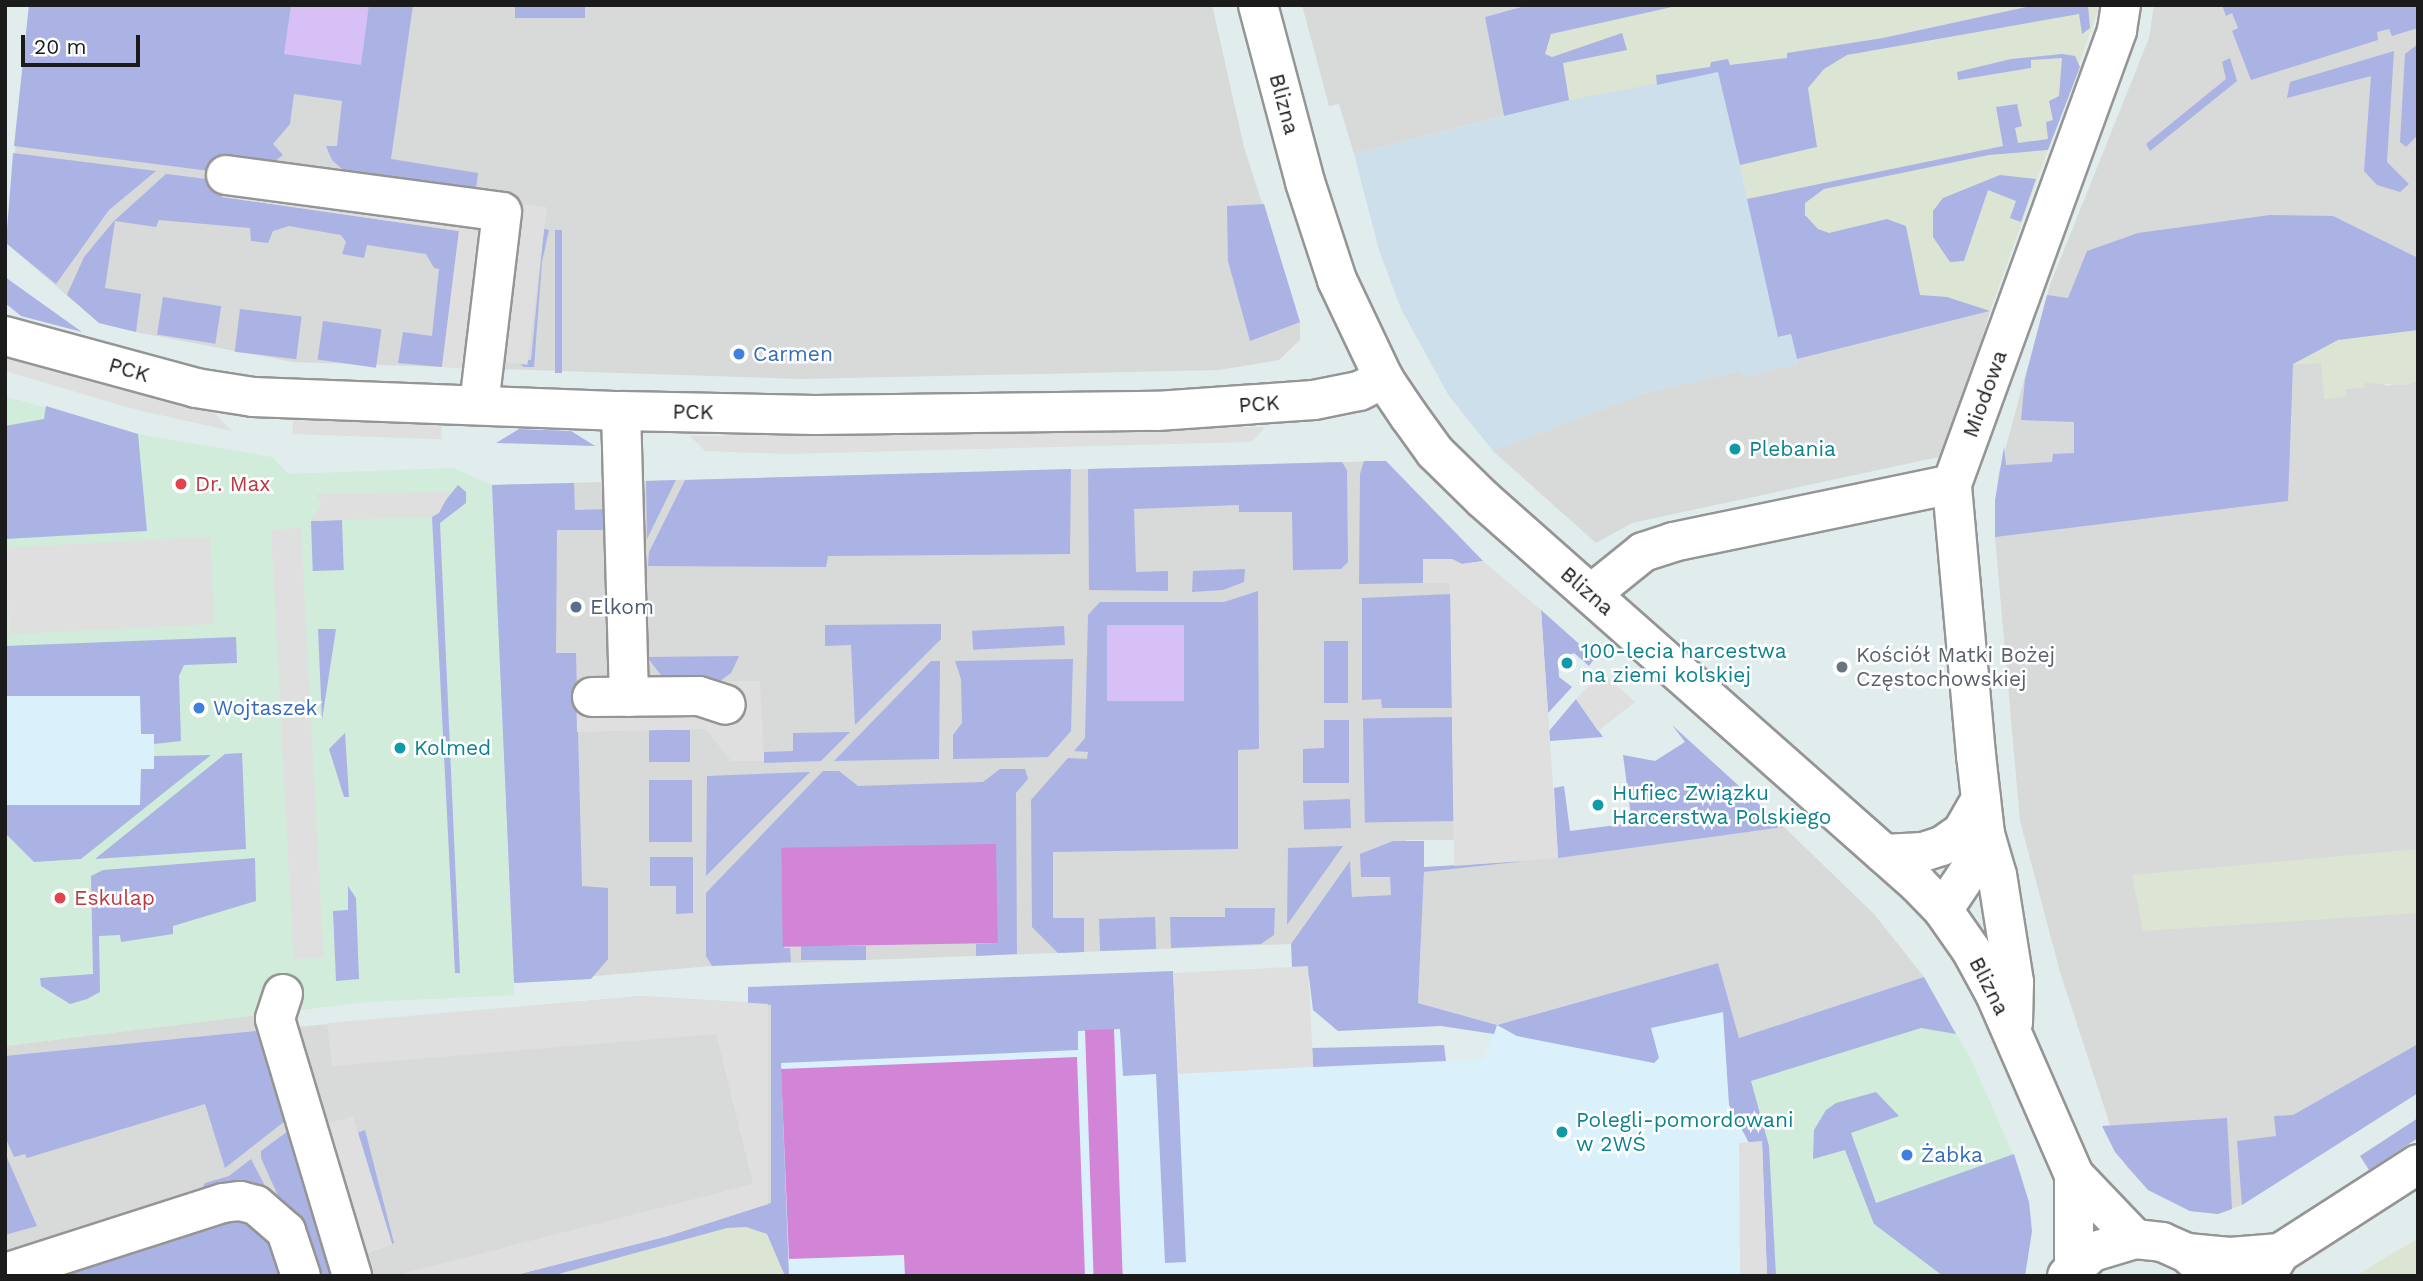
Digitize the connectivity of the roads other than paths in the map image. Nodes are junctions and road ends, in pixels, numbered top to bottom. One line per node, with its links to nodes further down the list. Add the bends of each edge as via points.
1 (1258, 5): 5 (street, Blizna, via 1305,183 1337,280)
2 (2121, 5): 8 (street, Miodowa, via 2117,30)
3 (226, 175): 6 (street, via 502,212)
4 (5, 336): 6 (street, PCK, via 196,388 253,397)
5 (1384, 379): 7 (street, PCK, via 1359,391 1314,400 1157,411 815,415); 9 (street, Blizna, via 1435,452)
6 (479, 404): 7 (street, PCK)
7 (621, 411): 10 (street, via 610,697 699,695)
8 (1952, 484): 9 (street, via 1672,542 1643,552); 11 (street, Miodowa)
9 (1591, 594): 12 (street, Blizna)
10 (726, 705)
11 (1983, 817): 12 (street, via 1942,846 1923,852); 13 (street, Miodowa, via 1978,859); 15 (street, Miodowa, via 2014,982)
12 (1884, 853): 13 (street, Blizna)
13 (1943, 910): 15 (street, Blizna, via 1971,950)
14 (283, 994): 24 (street, via 275,1019)
15 (2013, 1035): 17 (street, Blizna)
16 (2418, 1164): 20 (street)
17 (2074, 1175): 18 (street, Blizna); 21 (street, Blizna)
18 (2135, 1239): 19 (street, via 2162,1242); 21 (street, via 2092,1252)
19 (2199, 1264): 20 (street, via 2230,1257)
20 (2273, 1264)
21 (2070, 1271)
22 (5, 1273): 23 (street, via 240,1201 256,1205 286,1231)
23 (301, 1276)
24 (352, 1276)

